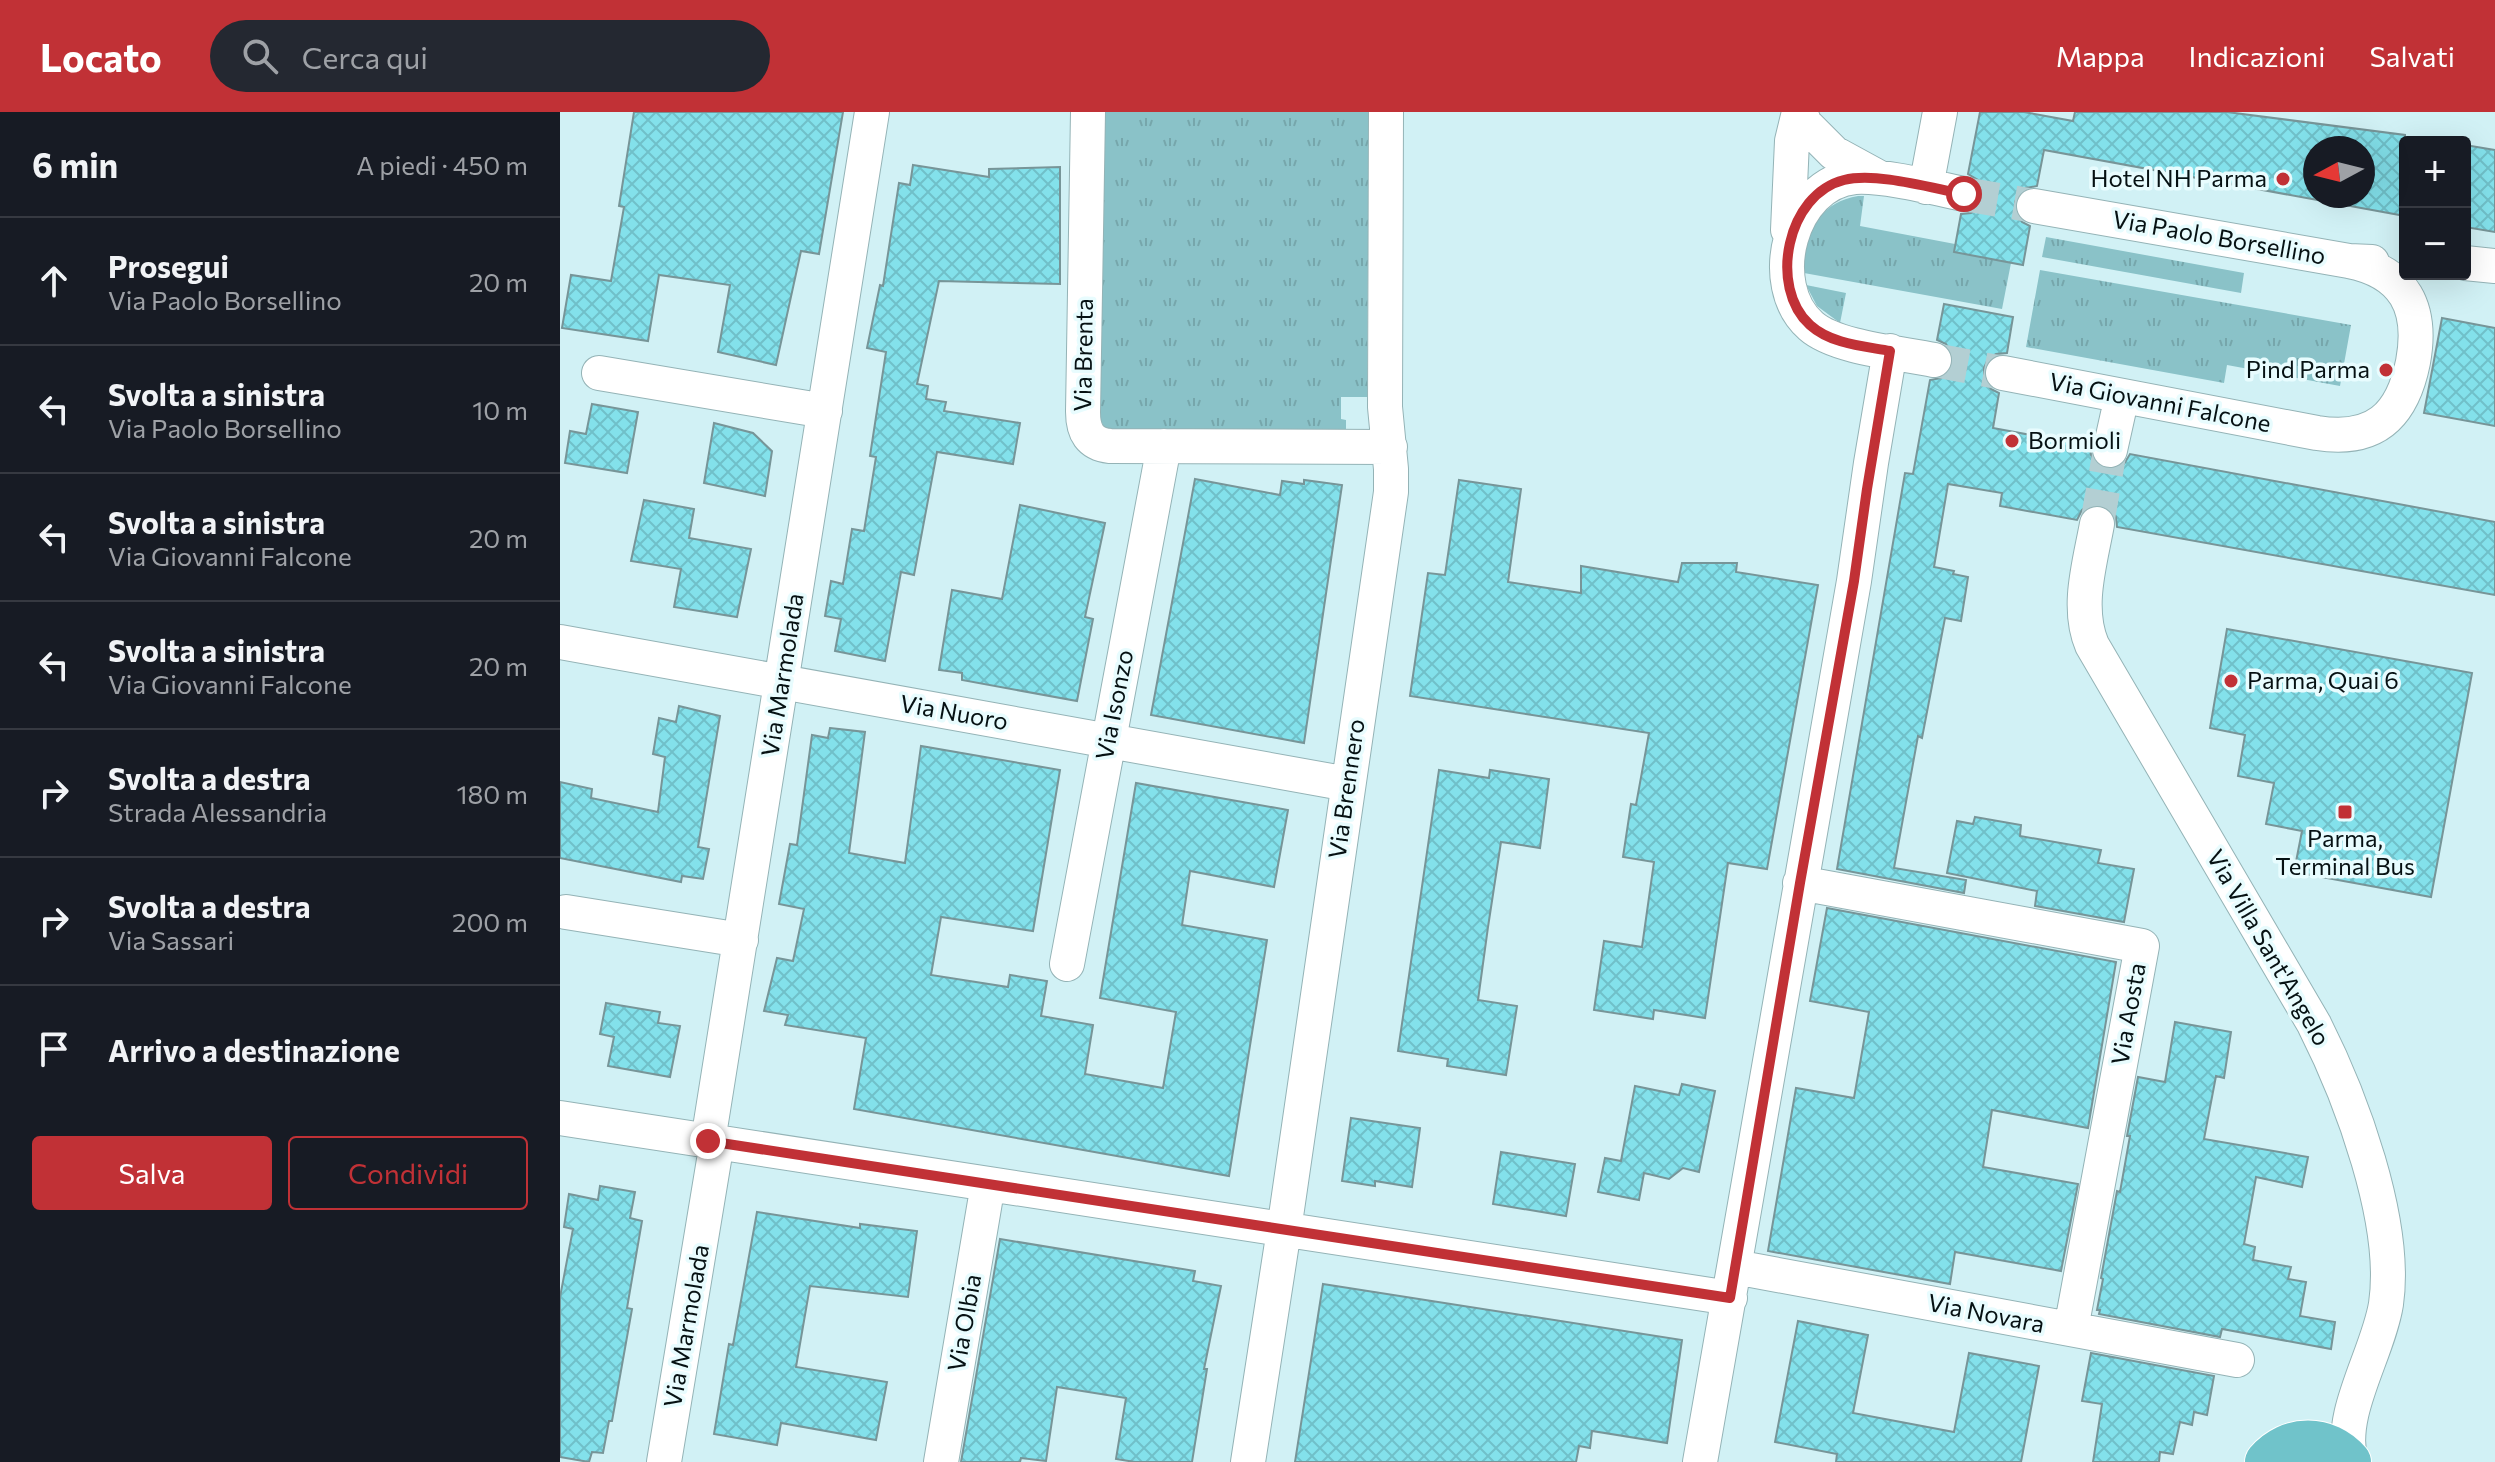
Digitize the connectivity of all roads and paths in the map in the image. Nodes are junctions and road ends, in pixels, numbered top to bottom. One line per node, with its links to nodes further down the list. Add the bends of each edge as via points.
1 (872, 112): 20 (street, Via Marmolada)
2 (1088, 112): 21 (street, Via Brenta, via 1084,426 1091,440 1105,446)
3 (1386, 112): 22 (street, Via Brennero, via 1385,407)
4 (1800, 112): 6 (street, via 1834,153); 10 (street, via 1792,141)
5 (1940, 112): 7 (street)
6 (1890, 180): 7 (street); 10 (street, via 1855,177 1827,186 1804,206)
7 (1926, 187): 8 (street)
8 (1964, 194)
9 (2034, 206): 11 (street, Via Paolo Borsellino)
10 (1789, 254): 15 (street, via 1789,290 1813,328 1840,342)
11 (2349, 261): 12 (street, Via Paolo Borsellino); 19 (street, Via Giovanni Falcone, via 2377,269 2401,287 2414,314 2415,348 2404,395 2374,428 2345,436 2317,433)
12 (2399, 261)
13 (2471, 264): 14 (street)
14 (2495, 266)
15 (1890, 351): 16 (street); 29 (street)
16 (1934, 360)
17 (599, 373): 20 (street)
18 (2003, 373): 19 (street, Via Giovanni Falcone)
19 (2122, 396): 23 (street)
20 (825, 411): 26 (street, Via Marmolada)
21 (1164, 446): 22 (street, Via Brenta); 27 (street, Via Isonzo)
22 (1390, 447): 28 (street, Via Brennero, via 1391,492)
23 (2110, 450)
24 (2097, 524): 40 (street, Via Villa Sant'Angelo, via 2084,608 2092,645 2314,1024 2364,1147 2385,1235 2387,1286 2379,1338)
25 (560, 642): 26 (street, Via Nuoro)
26 (782, 682): 27 (street, Via Nuoro); 31 (street, Via Marmolada)
27 (1109, 741): 28 (street, Via Nuoro); 32 (street, Via Isonzo)
28 (1348, 784): 36 (street, Via Brennero)
29 (1800, 883): 37 (street); 38 (street, Via Aosta, via 2142,946)
30 (566, 912): 31 (street)
31 (741, 940): 34 (street, Via Marmolada)
32 (1067, 964)
33 (560, 1118): 34 (street, Via Novara)
34 (713, 1142): 35 (street, Via Novara); 42 (street, Via Marmolada)
35 (988, 1184): 36 (street, Via Novara); 43 (street, Via Olbia)
36 (1284, 1230): 37 (street, Via Novara); 44 (street, Via Brennero)
37 (1733, 1283): 38 (street, Via Novara); 45 (street)
38 (2071, 1329): 39 (street, Via Novara)
39 (2237, 1360)
40 (2356, 1392): 41 (street, Via Villa Sant'Angelo); 46 (street, Via Villa Sant'Angelo)
41 (2274, 1455): 46 (main road, via 2292,1444 2315,1442)
42 (664, 1462)
43 (941, 1462)
44 (1248, 1462)
45 (1700, 1462)
46 (2350, 1462)

